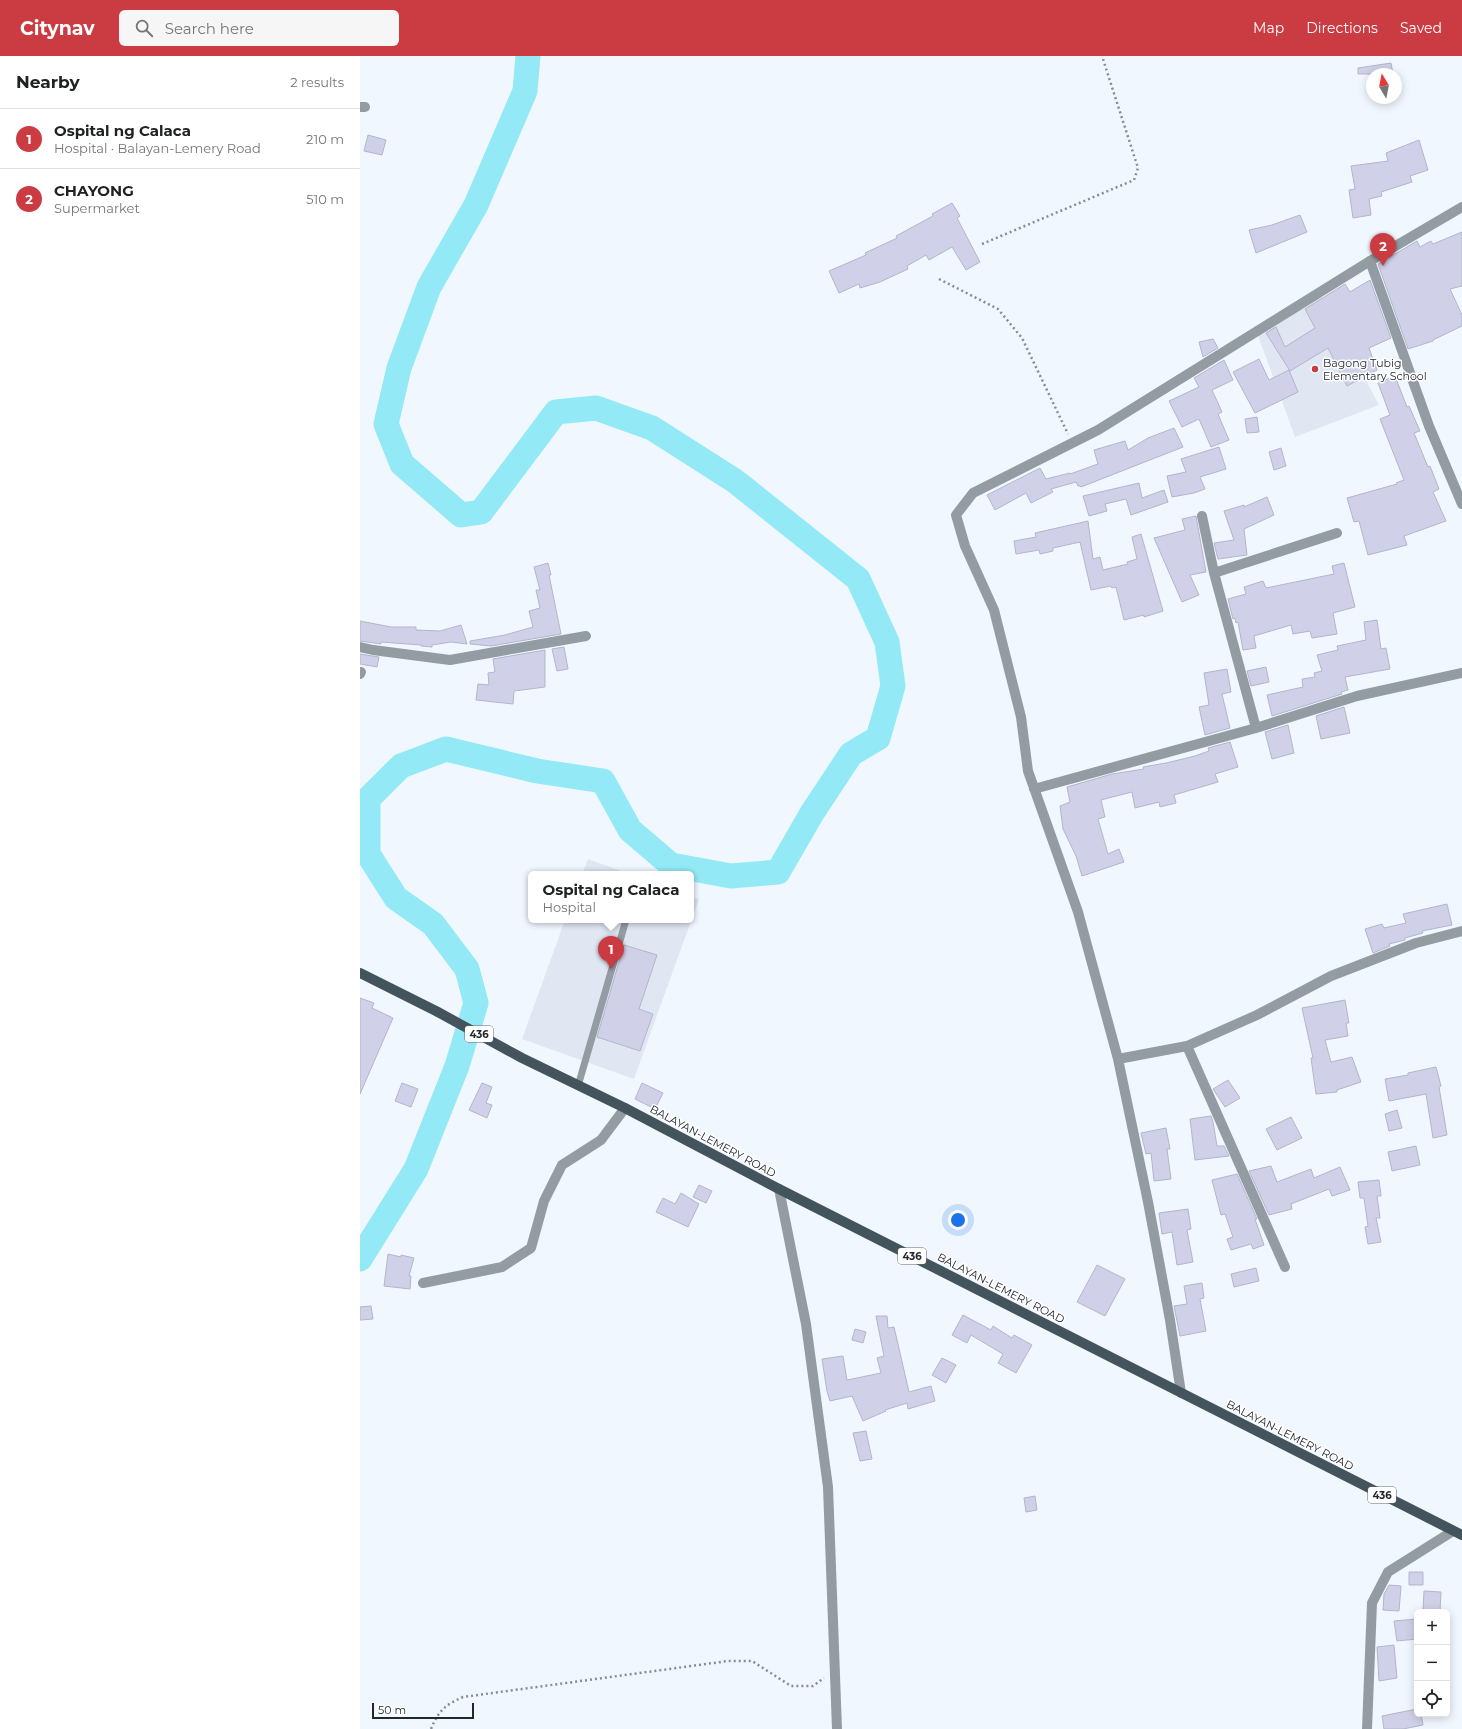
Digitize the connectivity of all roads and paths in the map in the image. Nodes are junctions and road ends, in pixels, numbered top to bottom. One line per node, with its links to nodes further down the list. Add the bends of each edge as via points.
1 (1102, 56): 3 (path, via 1138,168 1134,180)
2 (1462, 207): 4 (street)
3 (982, 244)
4 (1370, 261): 6 (street, via 1098,430); 7 (street, via 1429,426)
5 (939, 279): 6 (path, via 998,309 1022,338)
6 (1072, 443): 15 (street, via 973,493 956,515 965,546 994,610 1021,717 1028,771)
7 (1462, 504)
8 (1202, 516): 10 (street)
9 (1336, 533): 10 (street)
10 (1214, 573): 14 (street)
11 (586, 636): 12 (street, via 450,660)
12 (360, 647)
13 (1462, 673): 14 (street, via 1357,696)
14 (1256, 728): 15 (street)
15 (1034, 789): 20 (street, via 1078,912)
16 (625, 923): 21 (lane)
17 (1462, 931): 19 (street, via 1416,943 1331,976 1257,1015)
18 (360, 973): 21 (main road, BALAYAN-LEMERY ROAD / 436)
19 (1187, 1046): 20 (street); 24 (street)
20 (1118, 1059): 26 (street, via 1170,1320)
21 (578, 1086): 22 (main road, BALAYAN-LEMERY ROAD / 436)
22 (625, 1108): 23 (main road, BALAYAN-LEMERY ROAD / 436); 25 (street, via 601,1140 562,1165 544,1201 531,1248 502,1267)
23 (779, 1189): 26 (main road, BALAYAN-LEMERY ROAD / 436); 28 (street, via 806,1324 828,1487)
24 (1285, 1267)
25 (423, 1284)
26 (1181, 1393): 27 (main road, BALAYAN-LEMERY ROAD / 436)
27 (1457, 1533): 31 (street, via 1388,1572 1372,1603)
28 (835, 1669): 29 (path, via 813,1686 791,1686 752,1661 728,1661 463,1697 446,1705 436,1717); 30 (street)
29 (431, 1729)
30 (837, 1729)
31 (1367, 1729)

